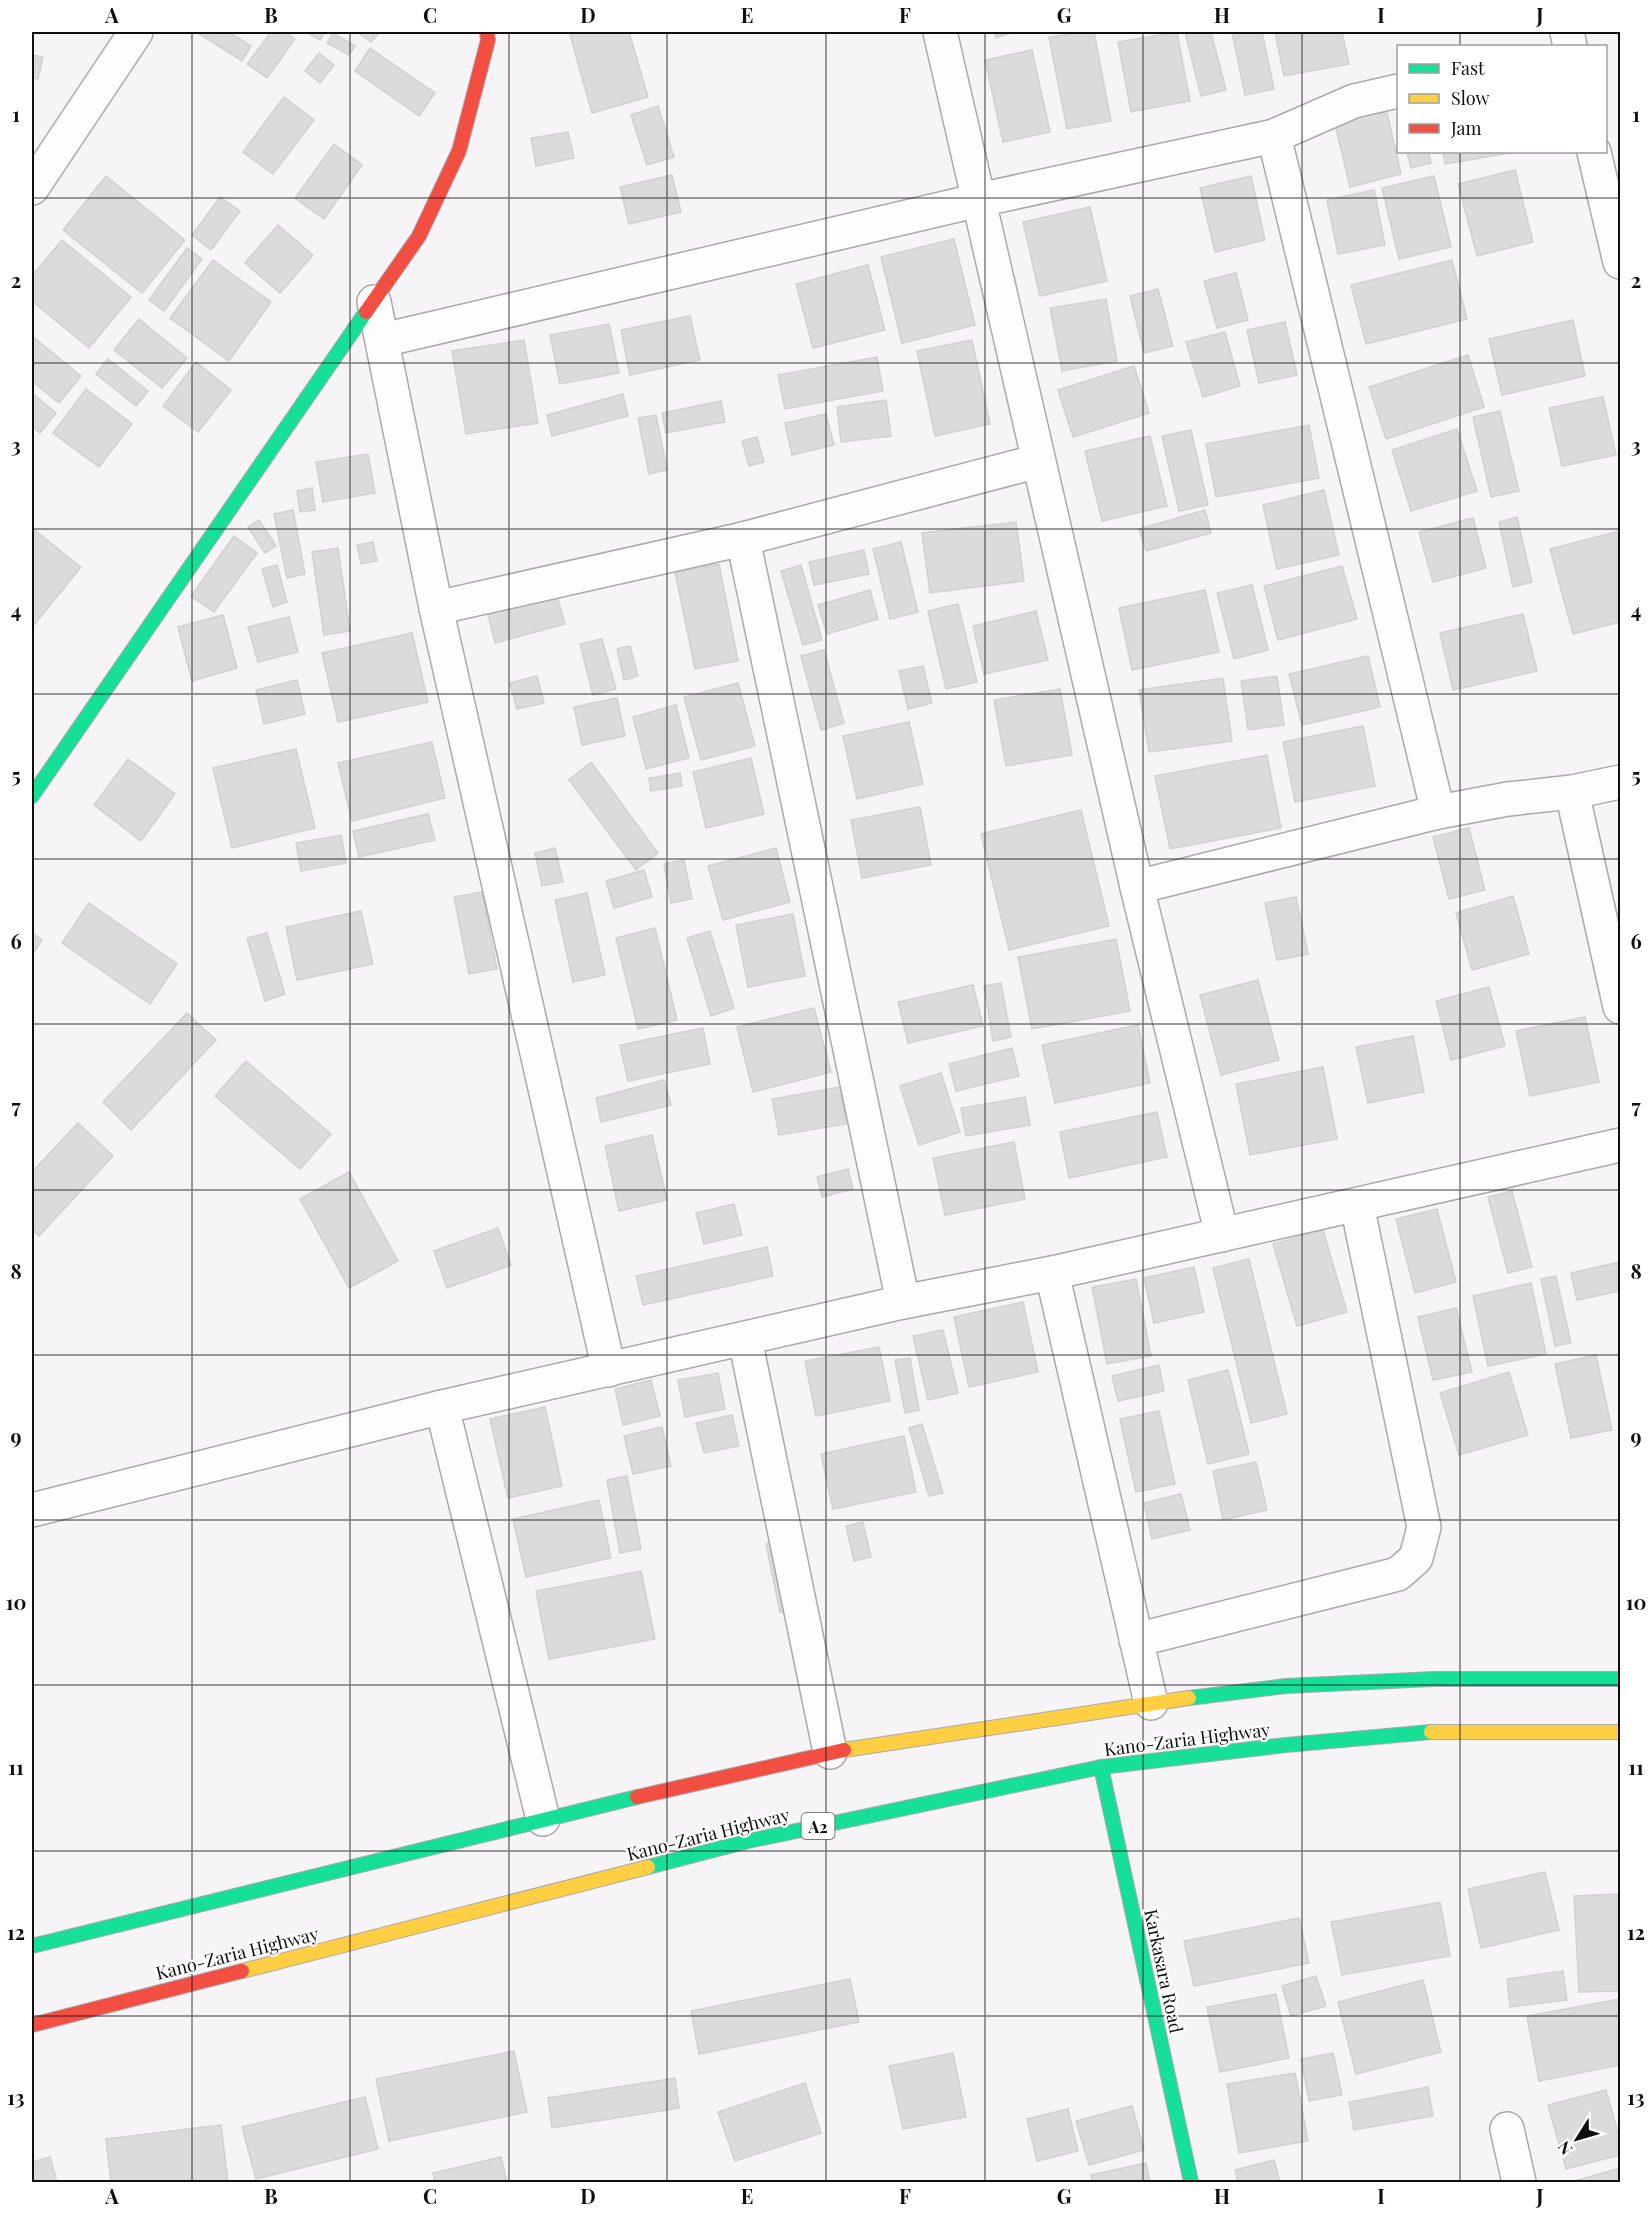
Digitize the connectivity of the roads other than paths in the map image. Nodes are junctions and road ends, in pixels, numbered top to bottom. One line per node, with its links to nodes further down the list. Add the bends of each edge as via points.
1 (136, 32): 7 (street)
2 (487, 32): 10 (main road, via 489,40 459,151 419,236)
3 (940, 32): 8 (street)
4 (1397, 91): 5 (street, via 1354,101)
5 (1274, 136): 8 (street); 18 (street)
6 (1594, 153): 9 (street)
7 (32, 188)
8 (979, 200): 11 (street); 12 (street)
9 (1620, 262)
10 (374, 302): 11 (street); 17 (main road)
11 (383, 340): 14 (street)
12 (1038, 461): 13 (street); 19 (street)
13 (743, 539): 14 (street); 25 (street)
14 (436, 608): 27 (street)
15 (1620, 782): 16 (street)
16 (1572, 792): 18 (street); 20 (street)
17 (32, 796)
18 (1438, 812): 19 (street)
19 (1137, 887): 23 (street)
20 (1620, 1007)
21 (1620, 1145): 22 (street)
22 (1356, 1204): 23 (street); 30 (street, via 1424,1527 1416,1558 1398,1574)
23 (1222, 1235): 24 (street)
24 (1052, 1273): 25 (street); 30 (street)
25 (903, 1302): 26 (street)
26 (745, 1339): 27 (street); 34 (street)
27 (609, 1370): 28 (street)
28 (442, 1407): 29 (street); 36 (street)
29 (32, 1510)
30 (1136, 1641): 32 (street)
31 (1620, 1679): 32 (main road, via 1433,1679 1286,1686)
32 (1151, 1703): 34 (main road)
33 (1620, 1732): 35 (main road, Kano-Zaria Highway / A2, via 1436,1732)
34 (830, 1752): 36 (main road)
35 (1101, 1767): 38 (main road, Kano-Zaria Highway / A2, via 748,1841); 40 (main road, Karkasara Road)
36 (543, 1819): 37 (main road)
37 (32, 1946)
38 (32, 2025)
39 (1507, 2129): 41 (street)
40 (1191, 2182)
41 (1519, 2182)

